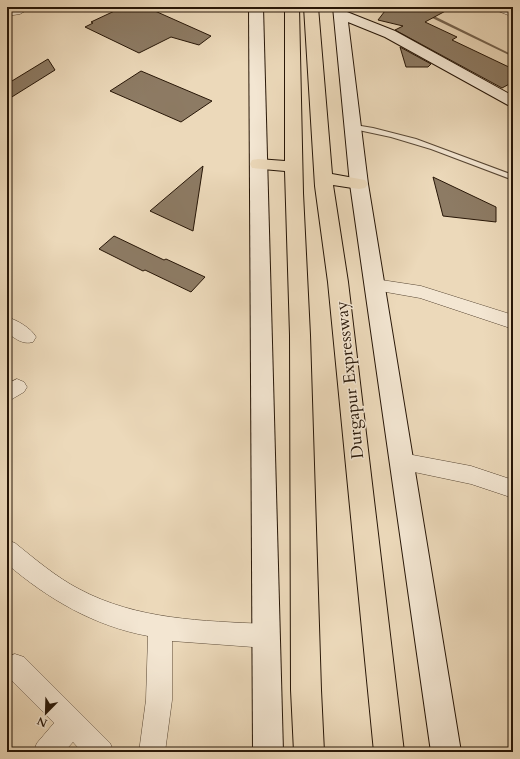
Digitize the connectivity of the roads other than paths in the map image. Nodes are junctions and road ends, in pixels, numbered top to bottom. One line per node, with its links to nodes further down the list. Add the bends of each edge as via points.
1 (256, 7): 9 (street)
2 (292, 7): 10 (highway)
3 (311, 7): 11 (highway, Durgapur Expressway)
4 (497, 7): 6 (street)
5 (340, 10): 7 (street, via 390,34); 8 (street)
6 (513, 14)
7 (513, 102)
8 (352, 126): 12 (lane, via 414,140); 13 (street)
9 (258, 164): 10 (highway); 22 (street)
10 (294, 167): 29 (highway)
11 (324, 178): 13 (highway); 30 (highway, Durgapur Expressway, via 339,290)
12 (513, 178)
13 (359, 184): 14 (street)
14 (376, 285): 15 (street, via 421,292); 18 (street)
15 (513, 322)
16 (7, 324): 17 (street)
17 (27, 337)
18 (402, 462): 19 (street, via 471,475); 31 (street)
19 (513, 489)
20 (7, 550): 21 (street, via 71,597 115,617)
21 (160, 628): 22 (street, via 189,633); 27 (street, via 159,700)
22 (267, 636): 28 (street)
23 (15, 666): 24 (street)
24 (72, 723): 25 (street); 26 (street)
25 (46, 752)
26 (101, 752)
27 (152, 752)
28 (268, 752)
29 (309, 752)
30 (389, 752)
31 (446, 752)

